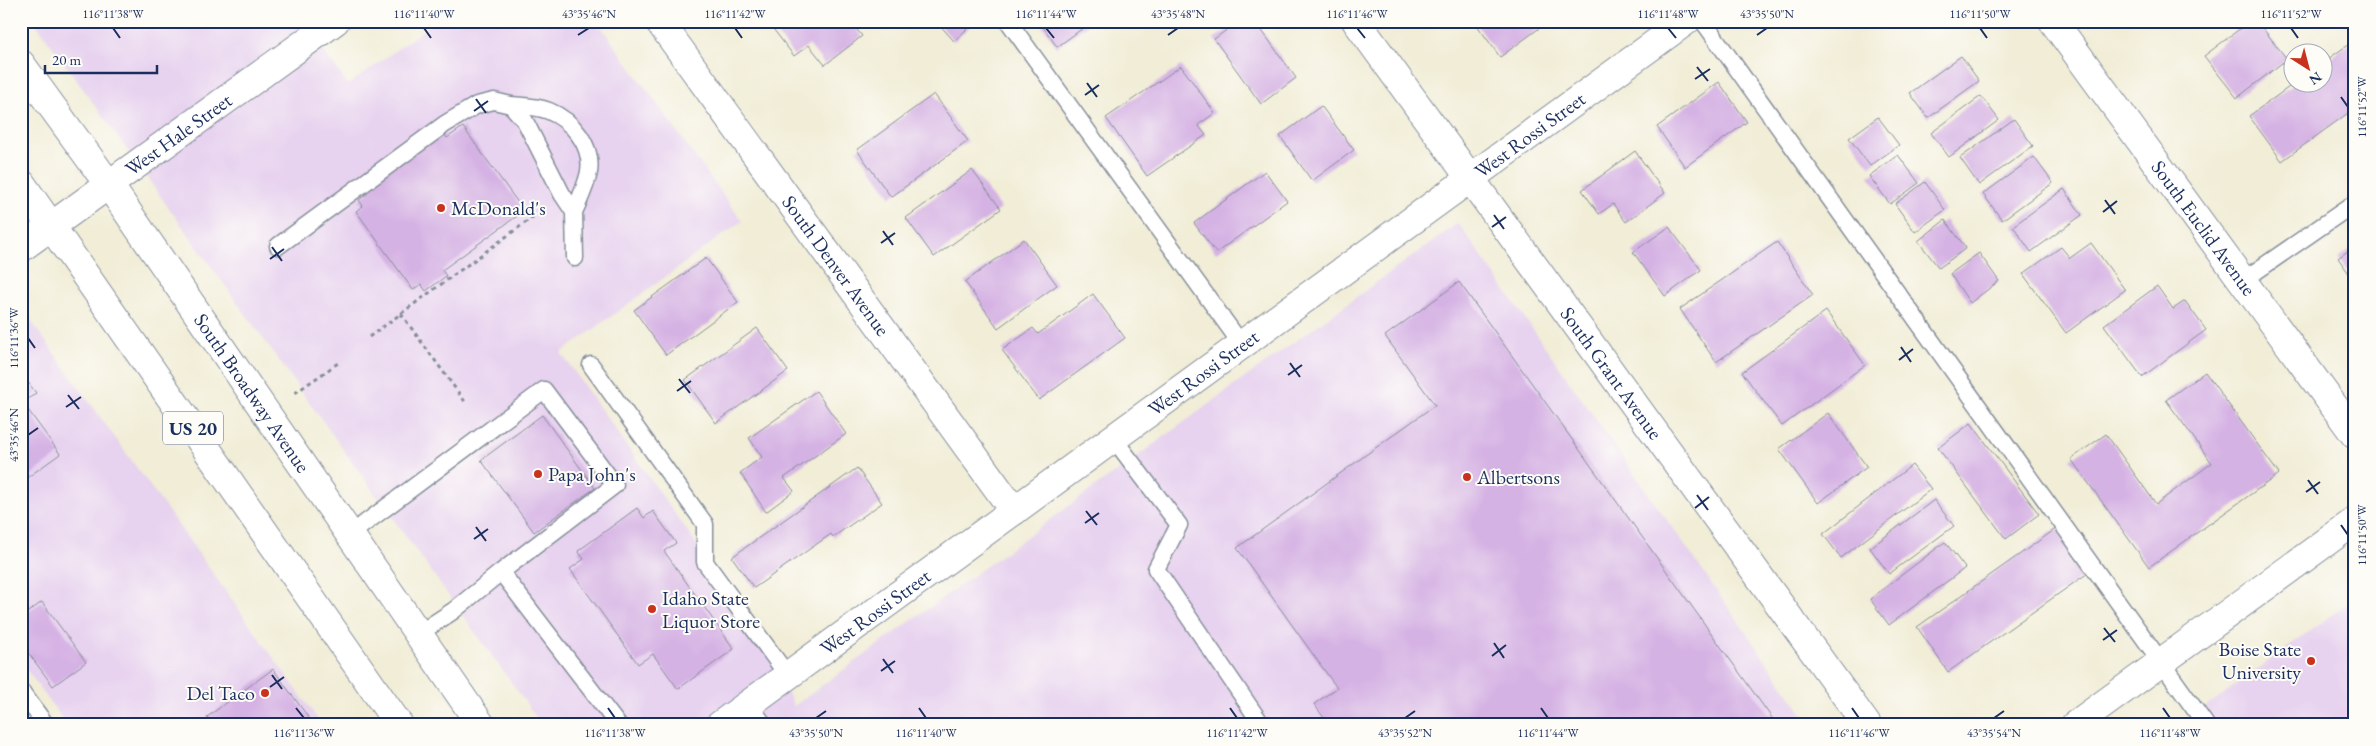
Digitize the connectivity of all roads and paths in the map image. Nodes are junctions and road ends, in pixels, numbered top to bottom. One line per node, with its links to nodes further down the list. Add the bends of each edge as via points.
1 (659, 21): 30 (street, South Denver Avenue)
2 (1008, 21): 23 (lane)
3 (1356, 21): 10 (street, South Grant Avenue)
4 (1686, 21): 10 (street, West Rossi Street)
5 (1703, 21): 35 (lane)
6 (2053, 21): 20 (street, South Euclid Avenue)
7 (324, 24): 12 (street, West Hale Street)
8 (21, 64): 12 (street, South Broadway Avenue)
9 (511, 105): 14 (lane, via 525,121); 14 (lane, via 551,112 578,133 586,146 589,170); 17 (lane, via 494,101 477,105 445,124)
10 (1470, 179): 23 (street, West Rossi Street); 45 (street, South Grant Avenue)
11 (21, 183): 16 (street, US 20)
12 (109, 185): 16 (street, West Hale Street); 32 (street, South Broadway Avenue)
13 (2355, 203): 20 (lane)
14 (574, 212): 19 (lane)
15 (533, 217): 21 (path)
16 (52, 226): 18 (street, West Hale Street); 40 (street, US 20)
17 (278, 246)
18 (21, 248)
19 (575, 258)
20 (2242, 281): 28 (street, South Euclid Avenue)
21 (401, 314): 22 (path); 27 (path)
22 (369, 337)
23 (1242, 346): 29 (street, West Rossi Street)
24 (338, 363): 26 (path)
25 (590, 365): 36 (lane, via 705,524 705,562)
26 (296, 393)
27 (466, 403)
28 (2355, 435)
29 (1114, 439): 30 (street, West Rossi Street); 44 (lane, via 1179,525 1156,569)
30 (1014, 511): 36 (street, West Rossi Street)
31 (2355, 521): 35 (street)
32 (349, 535): 33 (lane, via 544,390 615,485); 34 (street, South Broadway Avenue)
33 (501, 572): 34 (lane); 42 (lane)
34 (418, 634): 41 (street, South Broadway Avenue)
35 (2160, 662): 46 (street); 47 (lane)
36 (788, 676): 38 (street, West Rossi Street)
37 (21, 691): 39 (lane)
38 (757, 714): 43 (street, West Rossi Street)
39 (46, 725)
40 (399, 725)
41 (481, 725)
42 (618, 725)
43 (720, 725)
44 (1262, 725)
45 (1867, 725)
46 (2075, 725)
47 (2206, 725)

